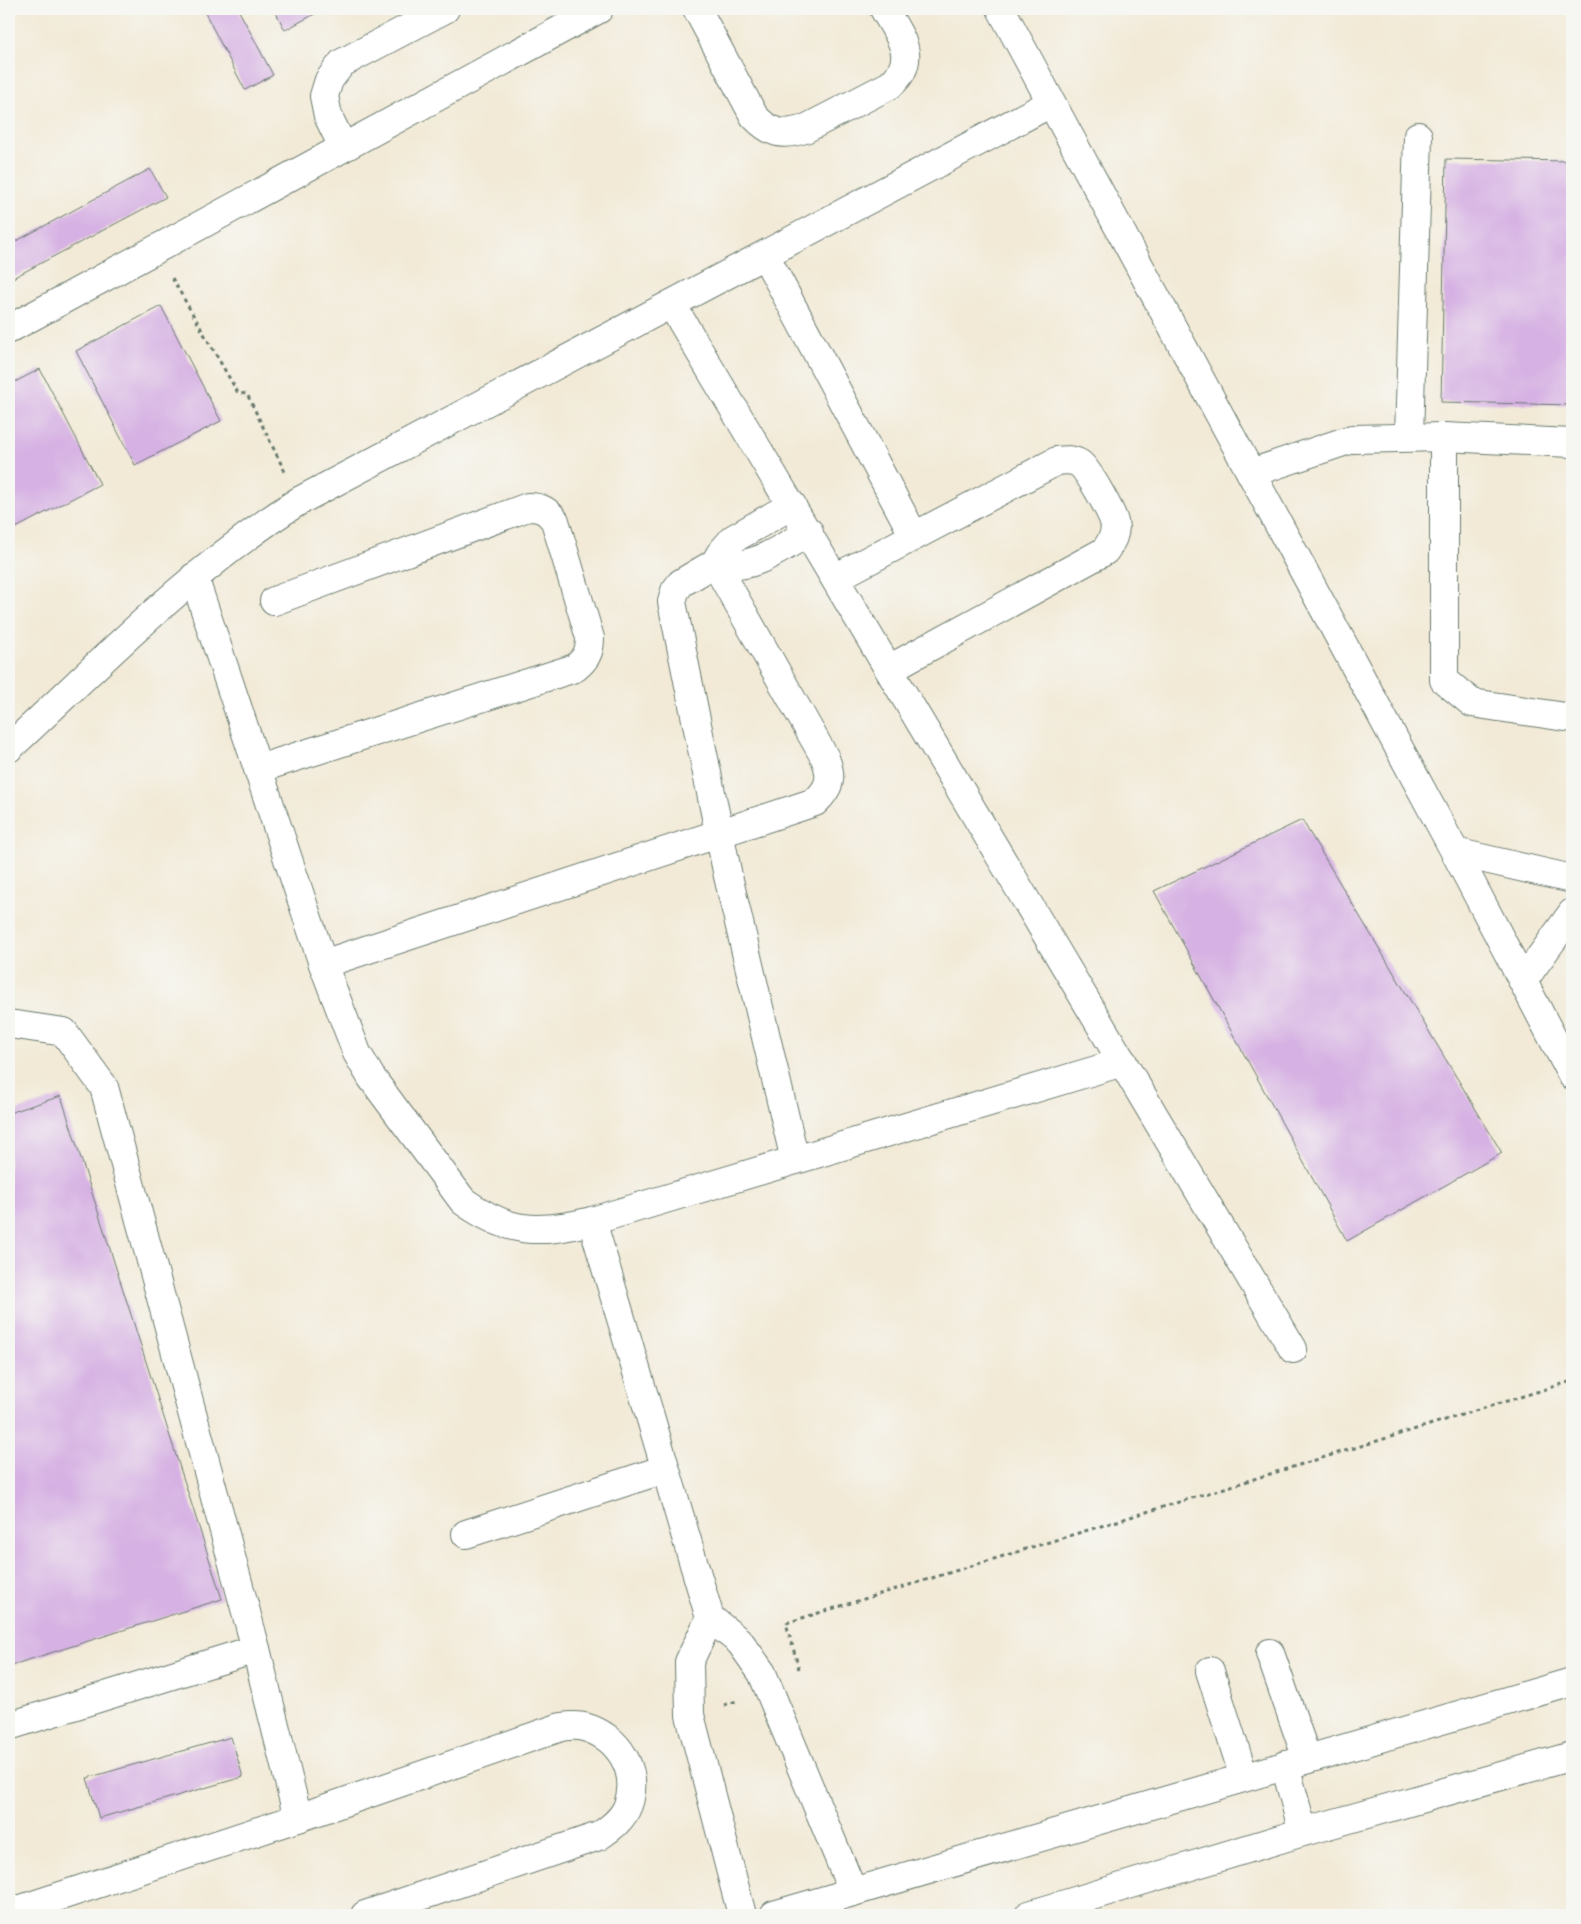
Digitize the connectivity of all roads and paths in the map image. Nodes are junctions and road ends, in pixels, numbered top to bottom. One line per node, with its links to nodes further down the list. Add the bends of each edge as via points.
1 (445, 9): 8 (lane, via 342,63 329,80 324,96 328,116)
2 (600, 9): 8 (lane)
3 (697, 9): 4 (lane, via 754,116 764,127 791,133 805,129 890,85 899,77 906,54)
4 (884, 9)
5 (1001, 9): 6 (lane)
6 (1051, 103): 10 (lane); 16 (lane)
7 (1418, 136): 13 (lane)
8 (343, 147): 9 (lane)
9 (156, 249): 12 (lane); 17 (path, via 238,393 247,394)
10 (765, 256): 11 (lane); 20 (lane)
11 (672, 305): 17 (lane); 18 (lane)
12 (9, 329)
13 (1409, 437): 14 (lane); 16 (lane, via 1352,439)
14 (1444, 437): 15 (lane); 26 (lane, via 1444,680 1472,703)
15 (1572, 443)
16 (1251, 473): 30 (lane)
17 (300, 501): 22 (lane)
18 (792, 505): 19 (lane); 21 (lane, via 733,539)
19 (808, 532): 21 (lane, via 748,565); 23 (lane)
20 (914, 536): 23 (lane); 25 (lane, via 1057,461 1066,460 1075,461 1086,469 1114,521 1110,543 1105,550)
21 (715, 563): 29 (lane, via 681,583 672,602); 29 (lane, via 830,770 824,794 815,802)
22 (194, 577): 27 (lane); 28 (lane)
23 (835, 578): 25 (lane)
24 (274, 601): 28 (lane, via 528,507 538,507 555,521 590,638 590,650 585,660 575,668)
25 (889, 669): 36 (lane)
26 (1572, 718)
27 (9, 748)
28 (258, 769): 33 (lane)
29 (718, 834): 33 (lane); 38 (lane)
30 (1455, 852): 31 (lane); 34 (lane)
31 (1572, 878)
32 (1572, 913): 34 (lane)
33 (323, 964): 39 (lane, via 347,1028 371,1077 463,1201 480,1213 520,1228 562,1228)
34 (1523, 981): 37 (lane)
35 (9, 1024): 45 (lane, via 64,1032 104,1087)
36 (1123, 1062): 38 (lane); 40 (lane)
37 (1572, 1075)
38 (795, 1160): 39 (lane)
39 (592, 1221): 42 (lane)
40 (1293, 1348)
41 (1572, 1380): 49 (path, via 786,1623 803,1682)
42 (665, 1468): 43 (lane); 44 (lane)
43 (466, 1534)
44 (710, 1618): 49 (lane, via 740,1642 762,1673); 50 (lane, via 689,1662)
45 (256, 1649): 51 (lane); 55 (lane)
46 (1270, 1653): 53 (lane)
47 (1210, 1671): 54 (lane)
48 (1572, 1682): 53 (lane)
49 (770, 1691): 50 (path); 57 (lane)
50 (690, 1715): 60 (lane)
51 (9, 1726)
52 (1572, 1756): 56 (lane)
53 (1296, 1762): 54 (lane); 56 (lane)
54 (1244, 1777): 57 (lane)
55 (298, 1818): 58 (lane); 59 (lane, via 561,1726 595,1730 618,1746 628,1765 631,1785 628,1806 616,1824 599,1836)
56 (1303, 1832): 62 (lane)
57 (853, 1892): 61 (lane)
58 (9, 1913)
59 (366, 1915)
60 (742, 1915)
61 (774, 1915)
62 (1029, 1915)

